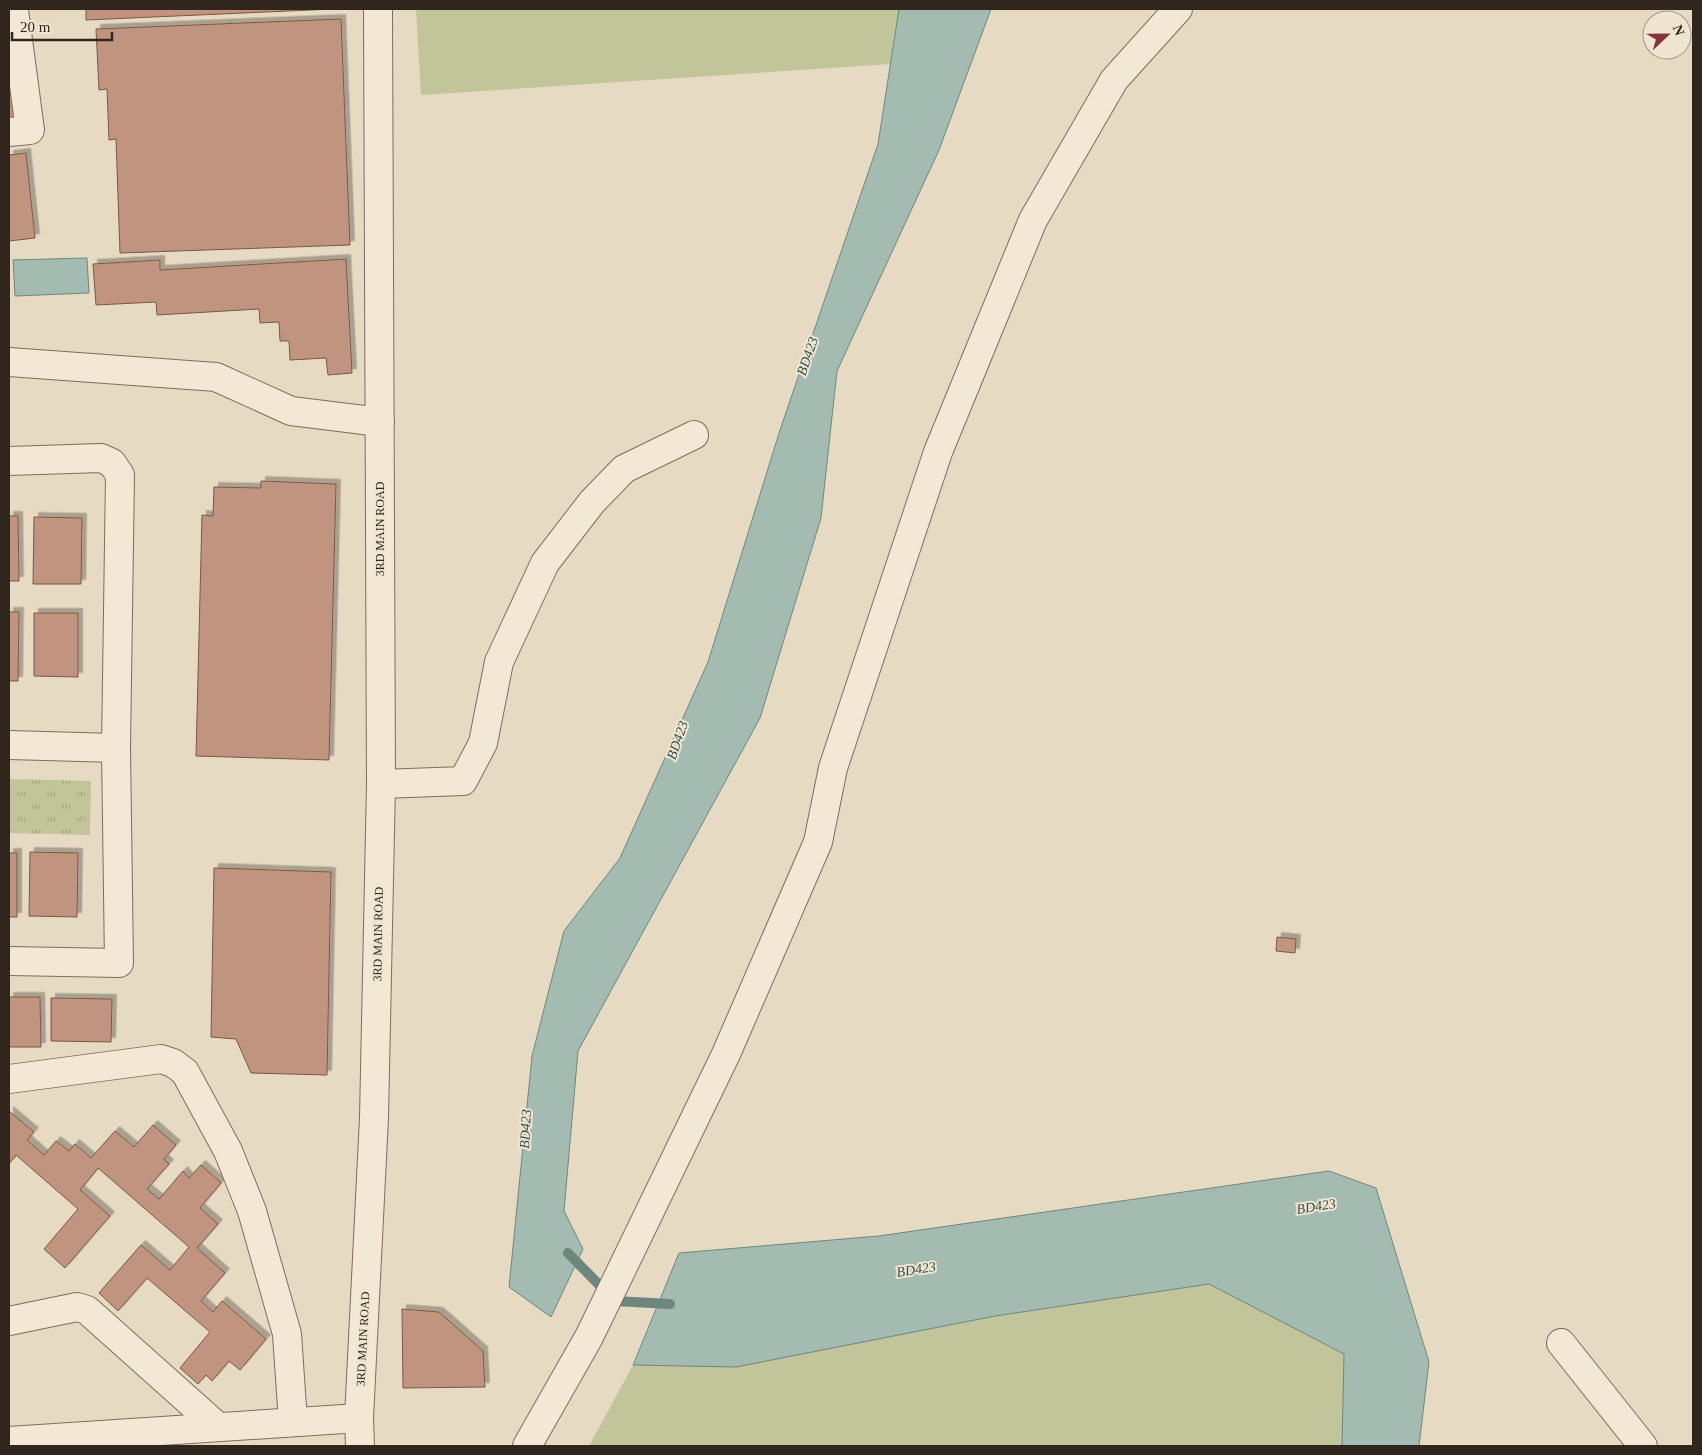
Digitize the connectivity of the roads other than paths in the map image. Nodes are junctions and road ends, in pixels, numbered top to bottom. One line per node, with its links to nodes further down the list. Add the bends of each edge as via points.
1 (378, 9): 6 (street, 3RD MAIN ROAD)
2 (1178, 9): 21 (street, via 1114,80 1033,220 938,452 833,768 818,842 726,1054 589,1337)
3 (9, 10): 4 (street, via 14,10 30,130)
4 (9, 132)
5 (9, 362): 6 (street, via 216,377 291,411)
6 (380, 422): 11 (street, 3RD MAIN ROAD)
7 (694, 435): 11 (street, via 624,469 592,502 545,563 499,662 483,743 463,781)
8 (9, 461): 10 (street, via 101,458 112,463 120,474)
9 (9, 745): 10 (street)
10 (116, 748): 12 (street, via 119,962)
11 (381, 784): 16 (street, 3RD MAIN ROAD, via 374,1118)
12 (9, 961)
13 (9, 1079): 17 (street, via 161,1059 185,1072 228,1152 252,1211 286,1334)
14 (9, 1321): 18 (street, via 77,1307 87,1310)
15 (1561, 1343): 22 (street)
16 (359, 1418): 17 (street); 20 (street, 3RD MAIN ROAD)
17 (293, 1422): 18 (street)
18 (218, 1427): 19 (street)
19 (9, 1442)
20 (360, 1446)
21 (527, 1446)
22 (1643, 1446)

